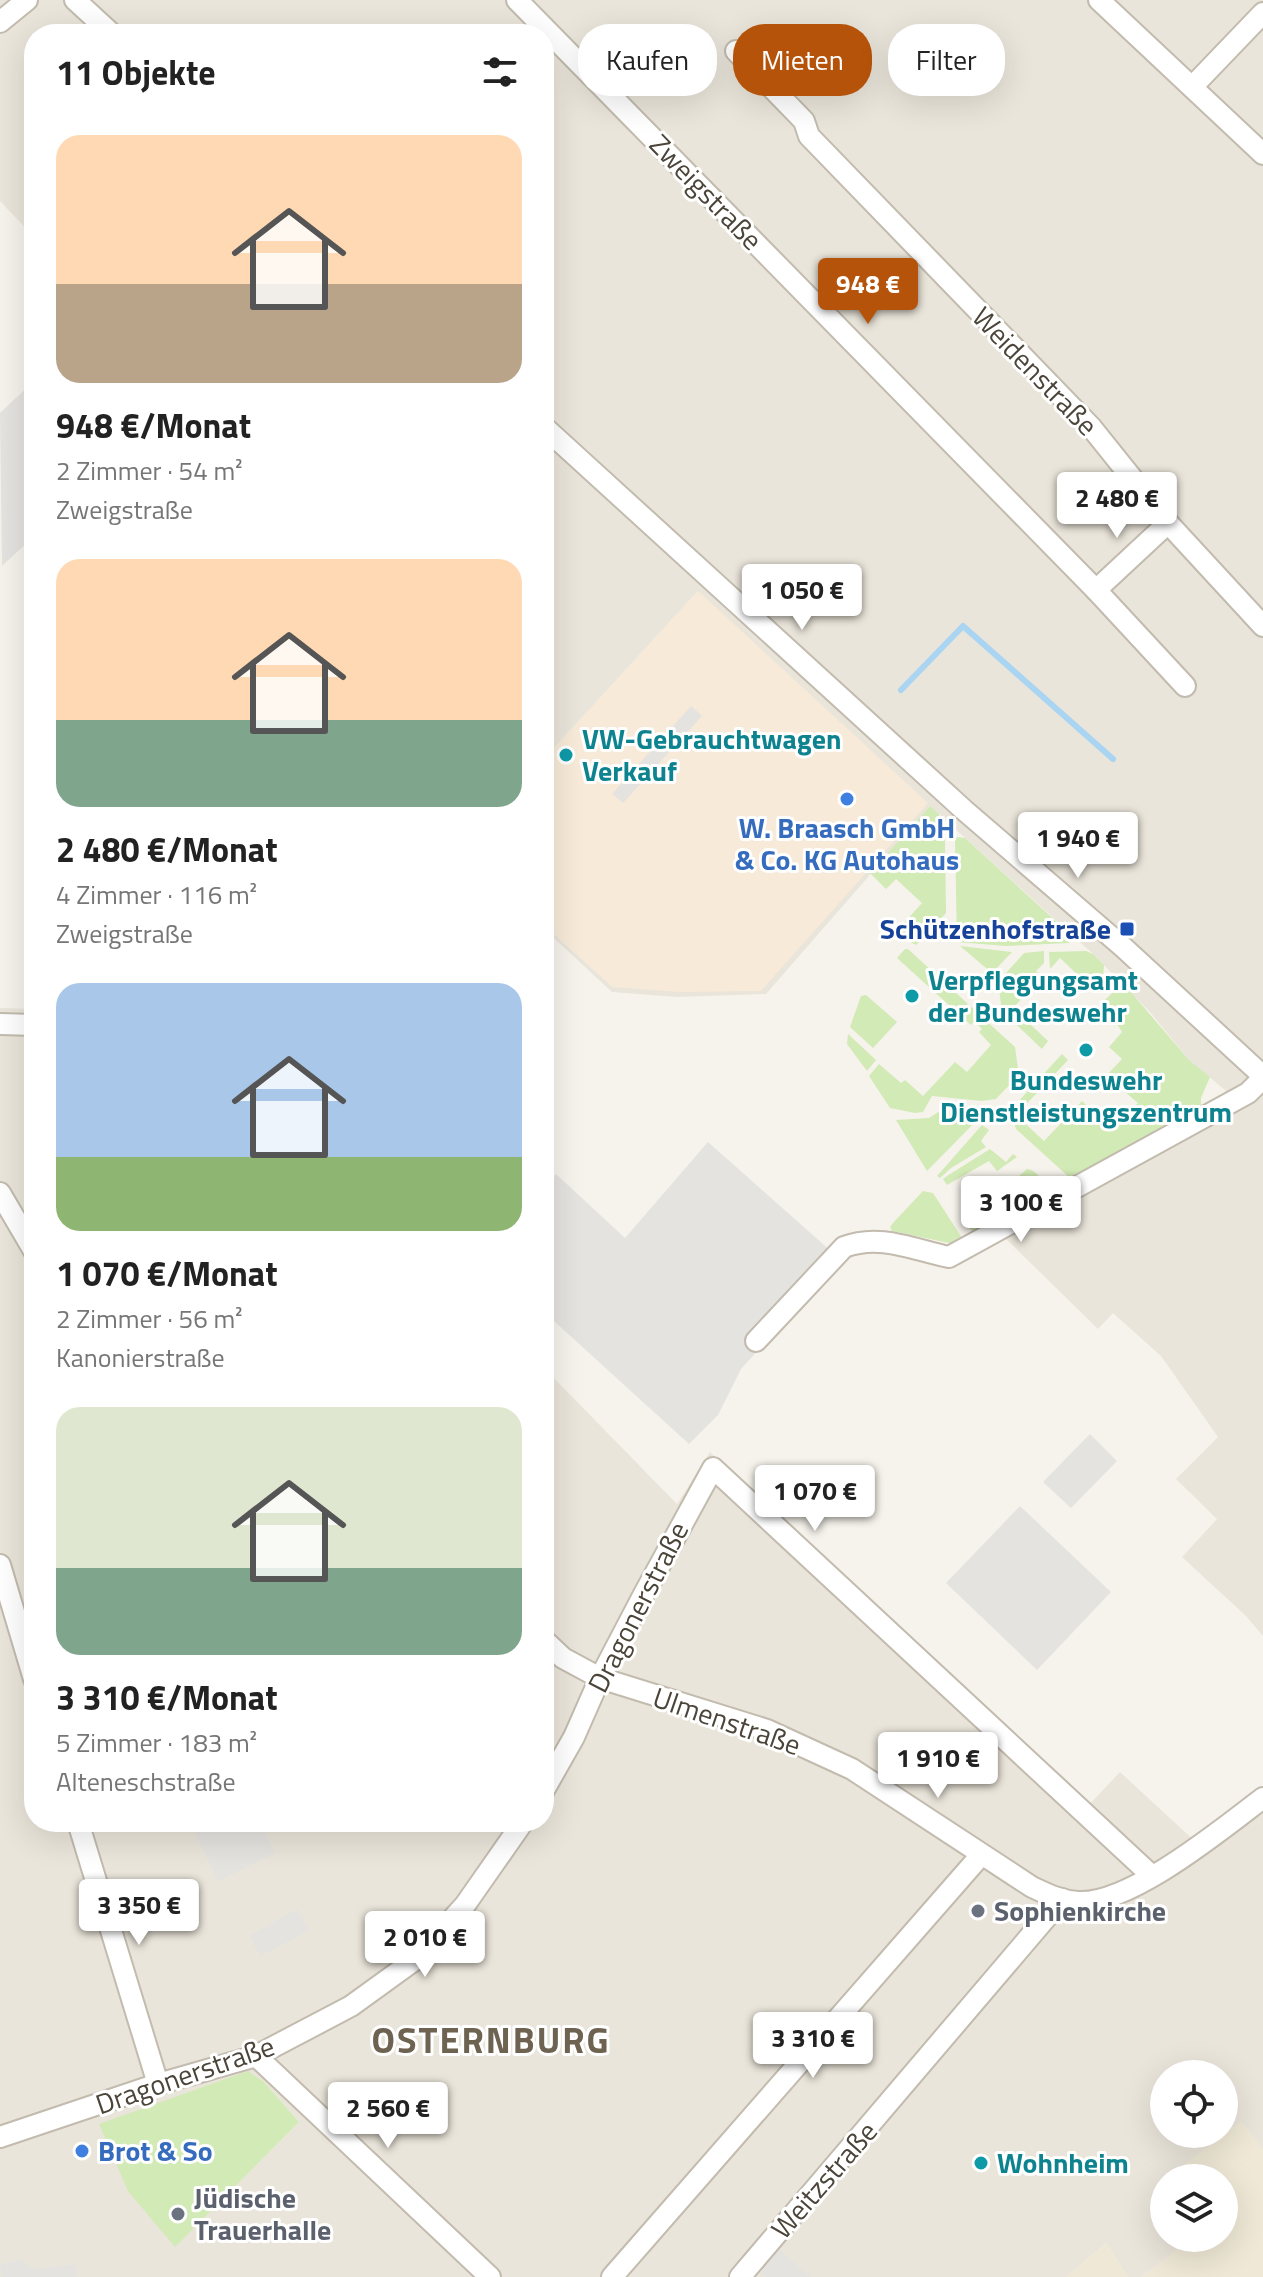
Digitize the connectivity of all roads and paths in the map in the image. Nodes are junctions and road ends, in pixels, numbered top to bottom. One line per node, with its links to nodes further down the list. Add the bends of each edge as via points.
1 (27, 0): 6 (street)
2 (75, 0): 7 (street)
3 (517, 0): 8 (street, Zweigstraße)
4 (1099, 0): 10 (street)
5 (1263, 13): 10 (street)
6 (0, 22)
7 (101, 24)
8 (541, 24)
9 (554, 38): 15 (street, Zweigstraße)
10 (1192, 87): 12 (street)
11 (780, 96): 14 (street, Weidenstraße, via 804,121 809,136 1091,427)
12 (1263, 154)
13 (554, 436): 20 (street)
14 (1168, 523): 15 (street); 16 (street, Weidenstraße)
15 (1096, 590): 17 (street, Zweigstraße)
16 (1263, 626)
17 (1185, 686)
18 (0, 1024): 19 (street)
19 (24, 1025)
20 (1263, 1077): 23 (street, via 1248,1093 949,1257 882,1241 844,1247)
21 (0, 1193): 22 (street)
22 (24, 1234)
23 (756, 1341)
24 (0, 1565): 25 (street)
25 (24, 1645)
26 (554, 1649): 27 (street, Ulmenstraße)
27 (600, 1678): 28 (street, Dragonerstraße); 32 (street, Ulmenstraße, via 767,1730 852,1769); 33 (street, Dragonerstraße, via 713,1468)
28 (554, 1772)
29 (1263, 1798): 33 (street, Ulmenstraße)
30 (81, 1832): 36 (street)
31 (516, 1832): 35 (street, Dragonerstraße, via 465,1905 416,1959 351,2006)
32 (981, 1855): 34 (street, Ulmenstraße); 39 (street)
33 (1151, 1875): 34 (street, Ulmenstraße, via 1107,1897)
34 (1062, 1899): 40 (street, Weitzstraße)
35 (256, 2056): 36 (street, Dragonerstraße); 38 (street)
36 (158, 2084): 37 (street, Dragonerstraße)
37 (0, 2137)
38 (490, 2277)
39 (612, 2277)
40 (740, 2277)

